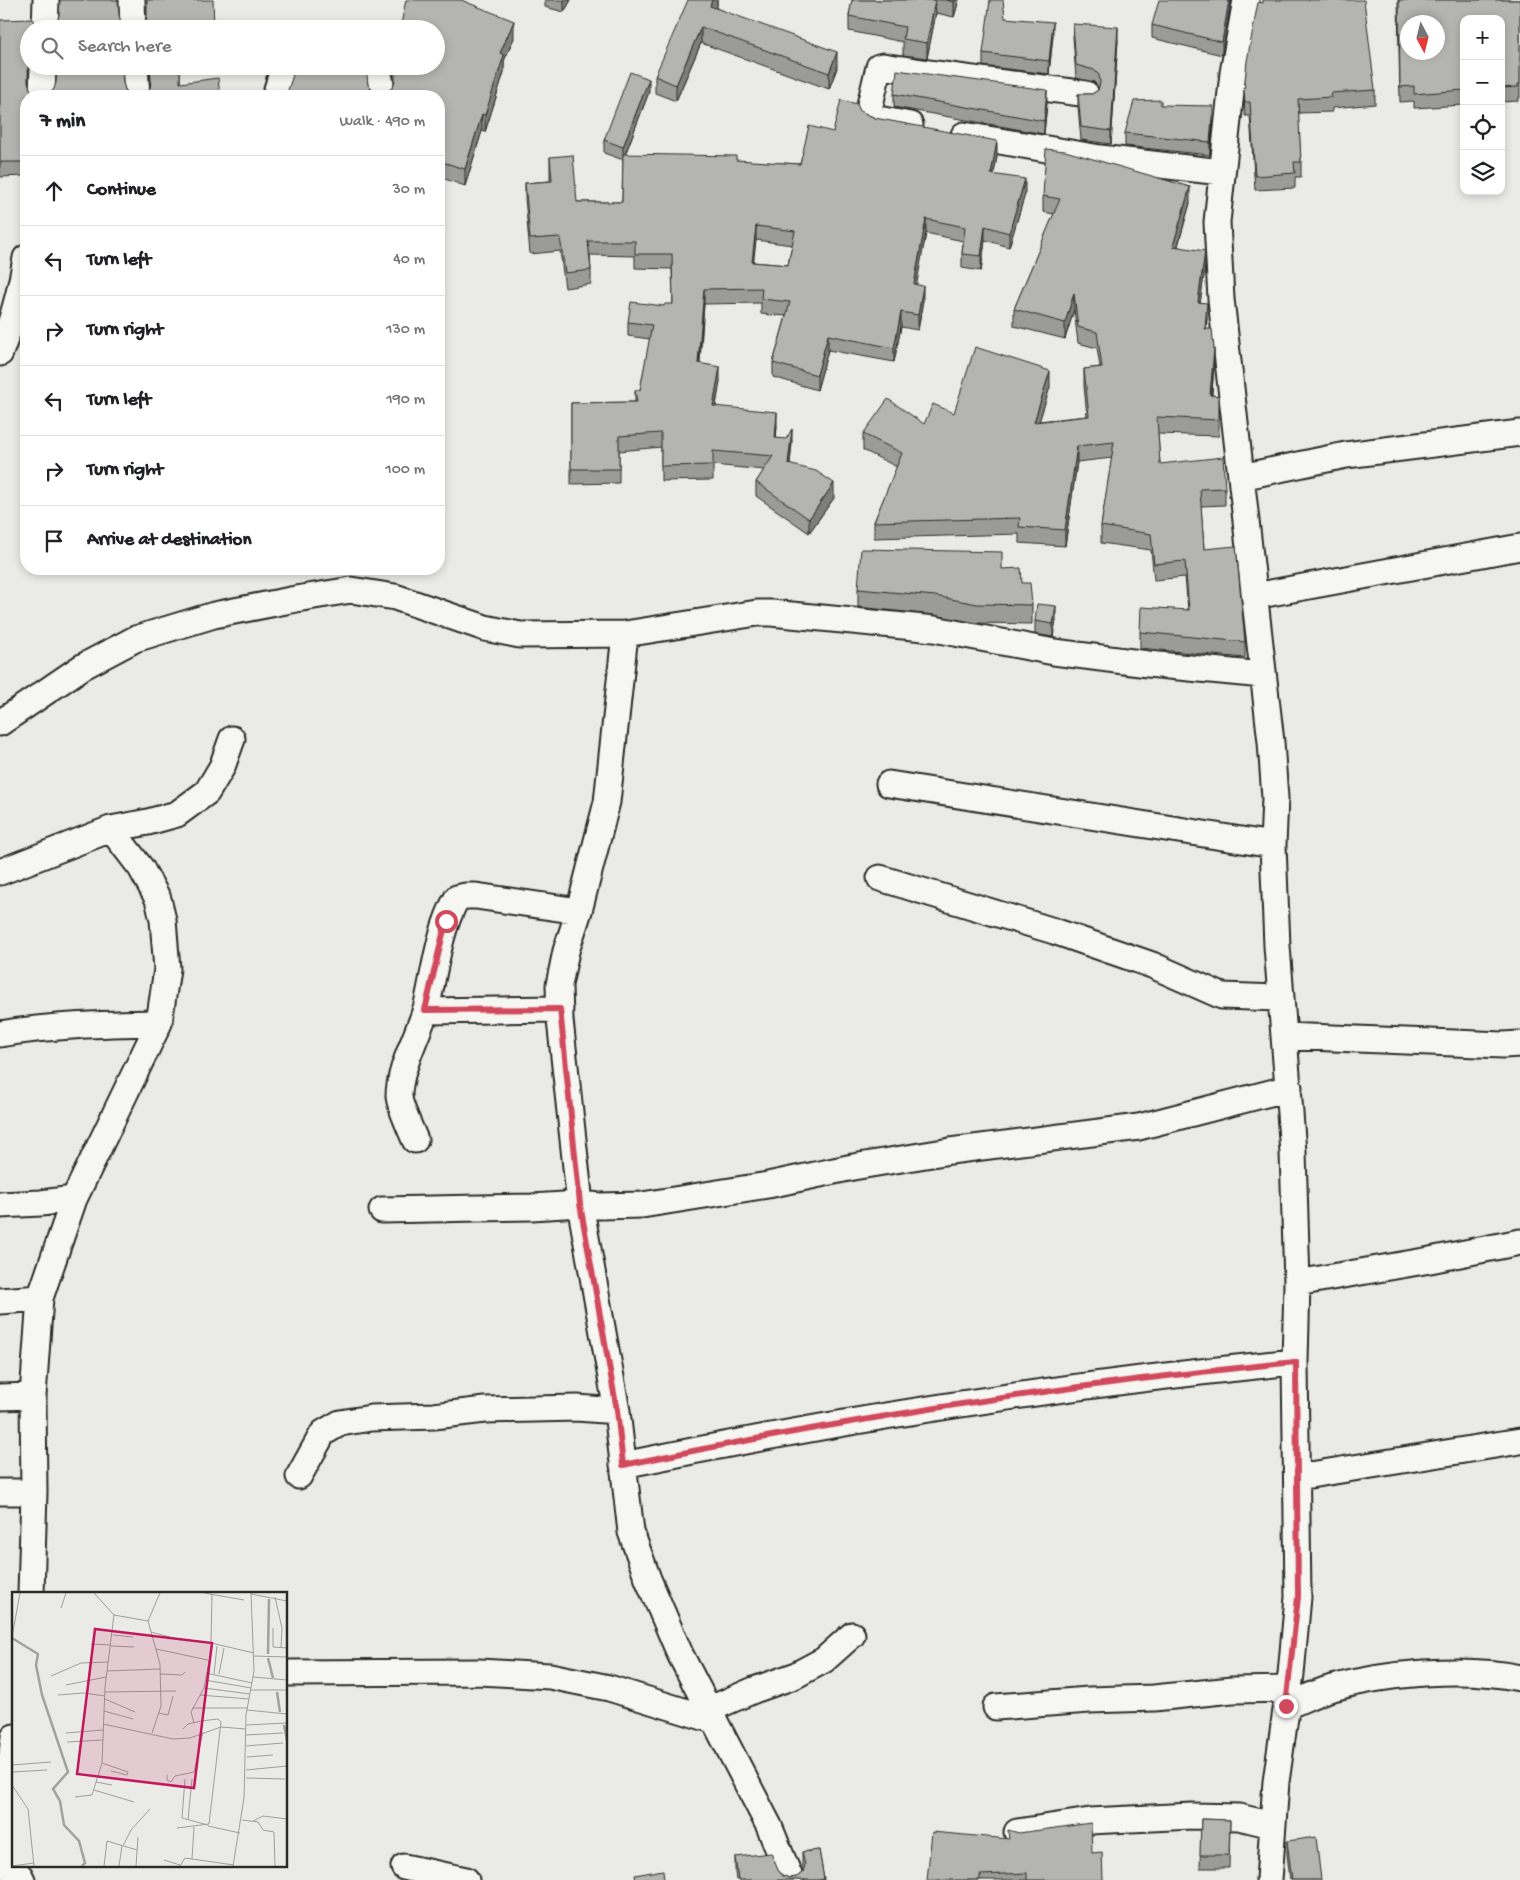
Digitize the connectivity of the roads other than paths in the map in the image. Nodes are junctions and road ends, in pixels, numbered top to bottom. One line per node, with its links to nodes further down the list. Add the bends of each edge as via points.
1 (46, 0): 4 (street)
2 (132, 0): 5 (street)
3 (1246, 0): 15 (street)
4 (45, 20)
5 (133, 20)
6 (43, 75): 10 (street)
7 (136, 75): 11 (street)
8 (281, 75): 12 (street)
9 (379, 75): 13 (street)
10 (42, 90)
11 (137, 90)
12 (277, 90)
13 (382, 90)
14 (1086, 94): 15 (street, via 883,66 879,67 869,108 871,116 878,119 938,131 1100,158)
15 (1221, 172): 19 (street, via 1217,222 1221,299)
16 (20, 296): 17 (street)
17 (0, 352)
18 (1520, 433): 19 (street, via 1346,455)
19 (1241, 477): 21 (street)
20 (1520, 547): 21 (street)
21 (1254, 596): 23 (street)
22 (625, 634): 23 (street, via 771,613 934,629 1054,652); 24 (street, via 520,635 485,628 396,597 351,590 214,614 135,639 82,667); 31 (street, via 607,802)
23 (1263, 675): 28 (street, via 1274,789)
24 (0, 722)
25 (232, 739): 27 (street, via 222,767 207,792 176,814)
26 (889, 784): 28 (street)
27 (111, 829): 29 (street); 35 (street, via 141,868 158,899 167,968)
28 (1273, 845): 32 (street)
29 (0, 872)
30 (880, 878): 32 (street, via 1054,930 1152,965 1222,996)
31 (579, 911): 33 (street, via 561,974); 34 (street, via 476,896 457,898 446,921)
32 (1281, 998): 37 (street)
33 (560, 1009): 34 (street); 42 (street)
34 (425, 1010): 40 (street, via 402,1079 399,1098)
35 (159, 1023): 36 (street, via 84,1024); 41 (street)
36 (0, 1034)
37 (1284, 1036): 38 (street); 39 (street)
38 (1520, 1044)
39 (1289, 1088): 42 (street, via 1139,1127 950,1151 642,1205); 46 (street)
40 (414, 1140)
41 (74, 1199): 43 (street); 47 (street)
42 (580, 1204): 44 (street); 52 (street)
43 (0, 1205)
44 (382, 1210)
45 (1520, 1242): 46 (street)
46 (1297, 1283): 49 (street)
47 (40, 1298): 48 (street); 50 (street)
48 (0, 1301)
49 (1296, 1362): 54 (street, via 1179,1373 879,1417); 56 (street)
50 (33, 1396): 51 (street); 58 (street)
51 (0, 1397)
52 (617, 1410): 54 (street); 55 (street, via 485,1410 340,1423 323,1433)
53 (1520, 1441): 56 (street)
54 (623, 1465): 65 (street, via 631,1532 680,1654)
55 (299, 1476)
56 (1298, 1478): 63 (street, via 1298,1597)
57 (0, 1492): 58 (street)
58 (34, 1492): 59 (street)
59 (31, 1592)
60 (852, 1635): 65 (street, via 824,1660 794,1676 754,1690)
61 (288, 1673): 65 (street, via 480,1672 550,1676)
62 (1520, 1678): 63 (street, via 1443,1672 1384,1678)
63 (1288, 1697): 64 (street, via 1232,1690); 67 (street)
64 (996, 1707)
65 (712, 1715): 74 (street, via 769,1826)
66 (12, 1753): 69 (street)
67 (1272, 1825): 68 (street, via 1239,1817 1192,1816 1090,1821); 75 (street)
68 (1017, 1832)
69 (0, 1847)
70 (0, 1860): 72 (street)
71 (404, 1867): 73 (street)
72 (22, 1880)
73 (466, 1880)
74 (791, 1880)
75 (1269, 1880)

